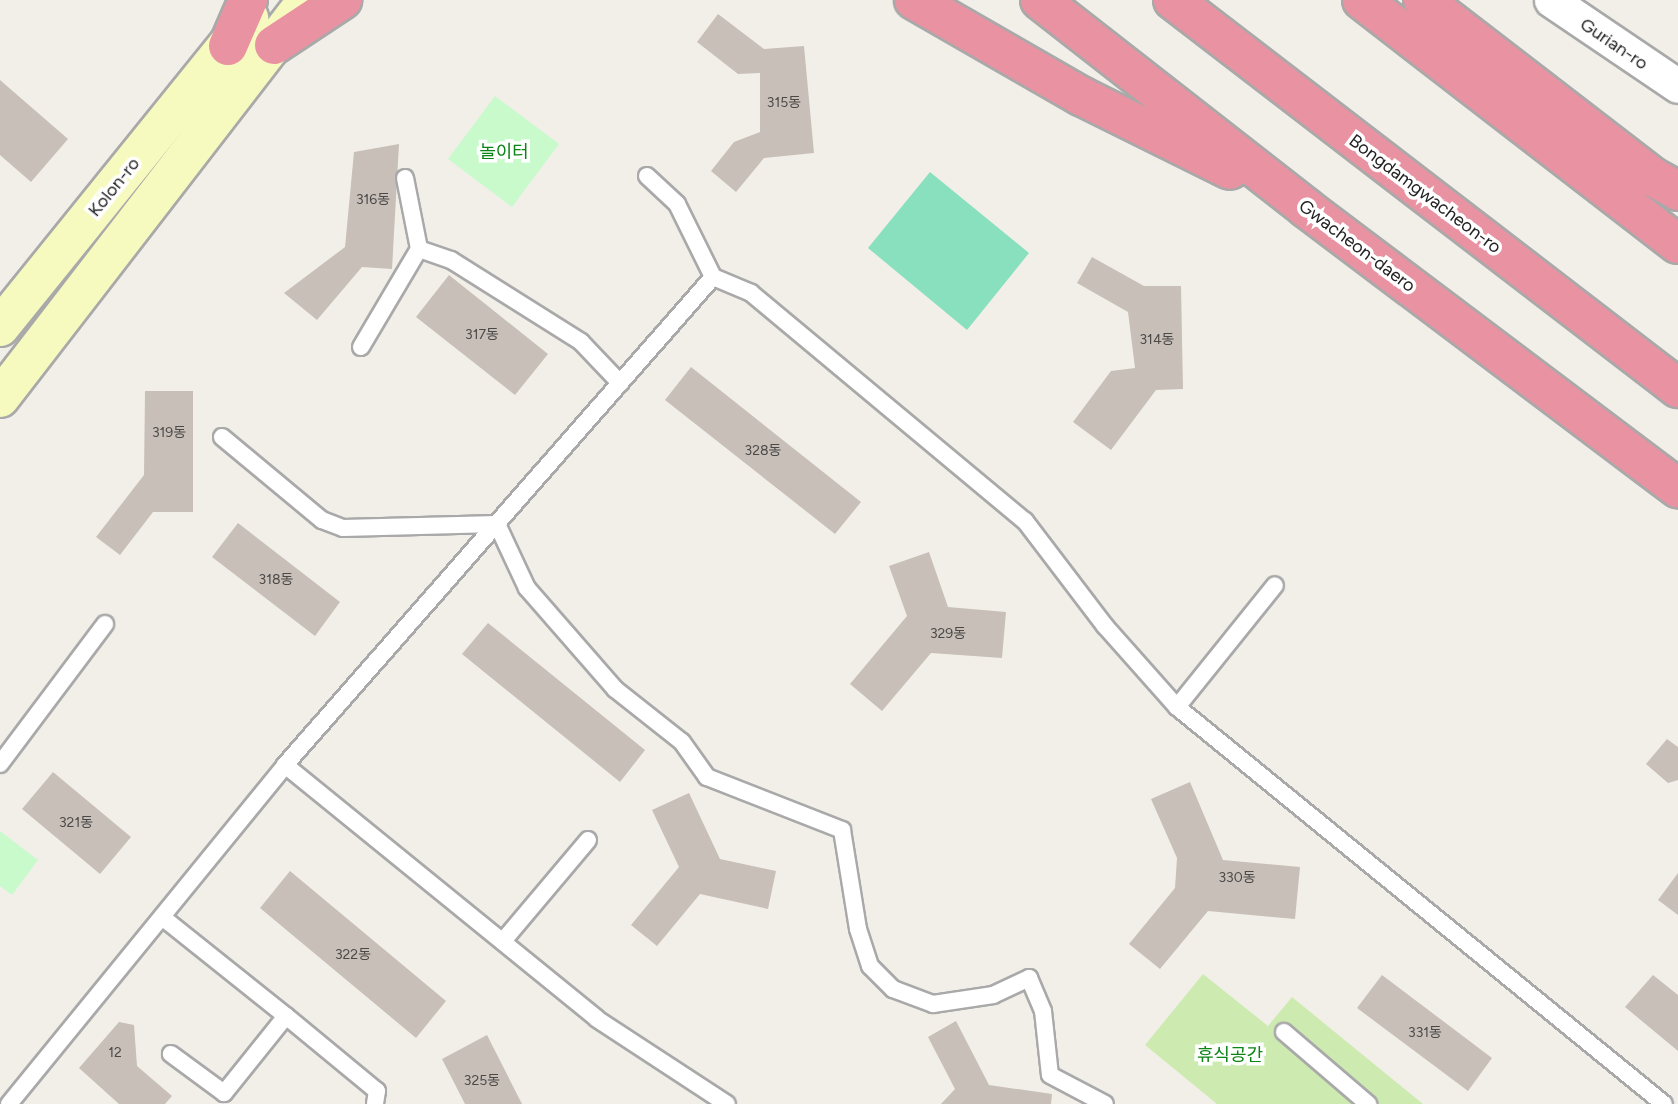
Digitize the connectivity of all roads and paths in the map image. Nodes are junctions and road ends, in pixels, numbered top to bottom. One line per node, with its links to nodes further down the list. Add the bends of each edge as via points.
1 (248, 0): 12 (highway)
2 (261, 0): 12 (street, Kolon-ro)
3 (307, 0): 11 (street)
4 (342, 0): 11 (highway)
5 (915, 0): 17 (highway, via 1081,96)
6 (1040, 0): 17 (highway, Gwacheon-daero)
7 (1173, 0): 24 (highway, Bongdamgwacheon-ro)
8 (1362, 0): 18 (highway)
9 (1423, 0): 16 (highway, via 1653,177)
10 (1550, 0): 13 (street, Gurian-ro)
11 (274, 45): 25 (street)
12 (228, 46): 21 (street, Kolon-ro)
13 (1678, 86)
14 (647, 176): 20 (lane, via 677,204)
15 (405, 177): 19 (lane)
16 (1678, 191)
17 (1306, 208): 27 (highway, Gwacheon-daero)
18 (1678, 244)
19 (419, 249): 22 (lane); 23 (lane, via 452,260 581,342)
20 (713, 276): 23 (lane); 31 (lane, via 751,293 1025,521 1105,626)
21 (0, 327)
22 (361, 347)
23 (621, 383): 28 (lane)
24 (1678, 388)
25 (0, 398)
26 (222, 437): 28 (lane, via 321,520 343,528)
27 (1678, 488)
28 (497, 524): 33 (lane); 43 (lane, via 527,588 615,689 682,742 707,778 842,830 862,942 870,966 893,989 933,1004 993,995 1029,978 1042,1011 1050,1075)
29 (1275, 585): 31 (lane)
30 (105, 624): 32 (lane)
31 (1177, 707): 45 (lane)
32 (0, 764)
33 (285, 765): 35 (lane); 36 (lane)
34 (588, 840): 36 (lane)
35 (162, 917): 37 (lane); 40 (lane)
36 (503, 941): 42 (lane, via 597,1019)
37 (286, 1016): 39 (lane, via 224,1093); 41 (lane, via 377,1091)
38 (1284, 1032): 44 (lane)
39 (172, 1054)
40 (9, 1104)
41 (375, 1104)
42 (727, 1104)
43 (1105, 1104)
44 (1368, 1104)
45 (1664, 1104)

